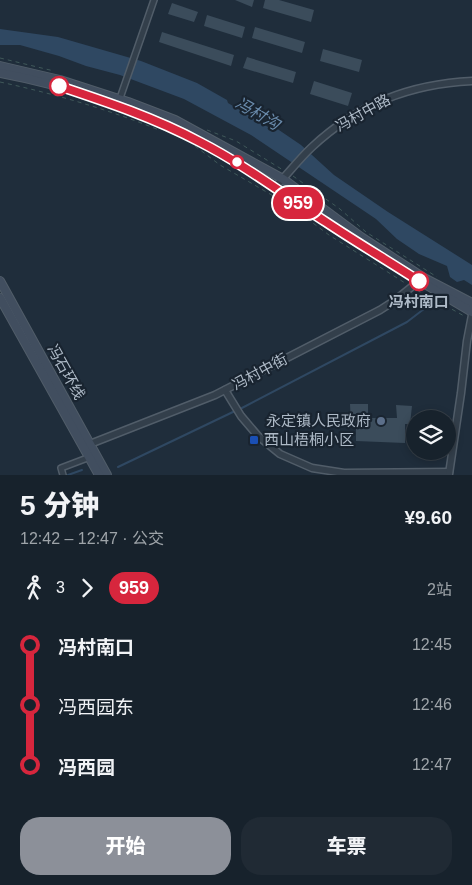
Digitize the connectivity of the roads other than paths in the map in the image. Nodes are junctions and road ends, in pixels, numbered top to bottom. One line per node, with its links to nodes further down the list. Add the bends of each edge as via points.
1 (154, 0): 5 (street)
2 (0, 66): 5 (main road, via 60,80)
3 (0, 73): 5 (main road)
4 (472, 81): 6 (street, 冯村中路, via 434,84 391,96 367,108 334,128 310,148)
5 (119, 102): 6 (main road, via 175,120); 7 (main road, via 200,142)
6 (283, 178): 7 (street, 冯村中路); 11 (main road, via 361,237 424,278)
7 (275, 186): 9 (main road)
8 (0, 281): 14 (main road, 冯石环线)
9 (419, 281): 12 (main road); 13 (street, 冯村中街, via 380,310)
10 (0, 298): 15 (main road, 冯石环线)
11 (472, 303)
12 (471, 315): 16 (street)
13 (225, 390): 14 (street, 冯村中街); 16 (street, via 258,436 280,454 312,468 344,473)
14 (90, 444): 19 (main road, 冯石环线)
15 (90, 457): 17 (street, via 61,468); 18 (main road, 冯石环线)
16 (449, 474)
17 (63, 475)
18 (99, 475)
19 (107, 475)

